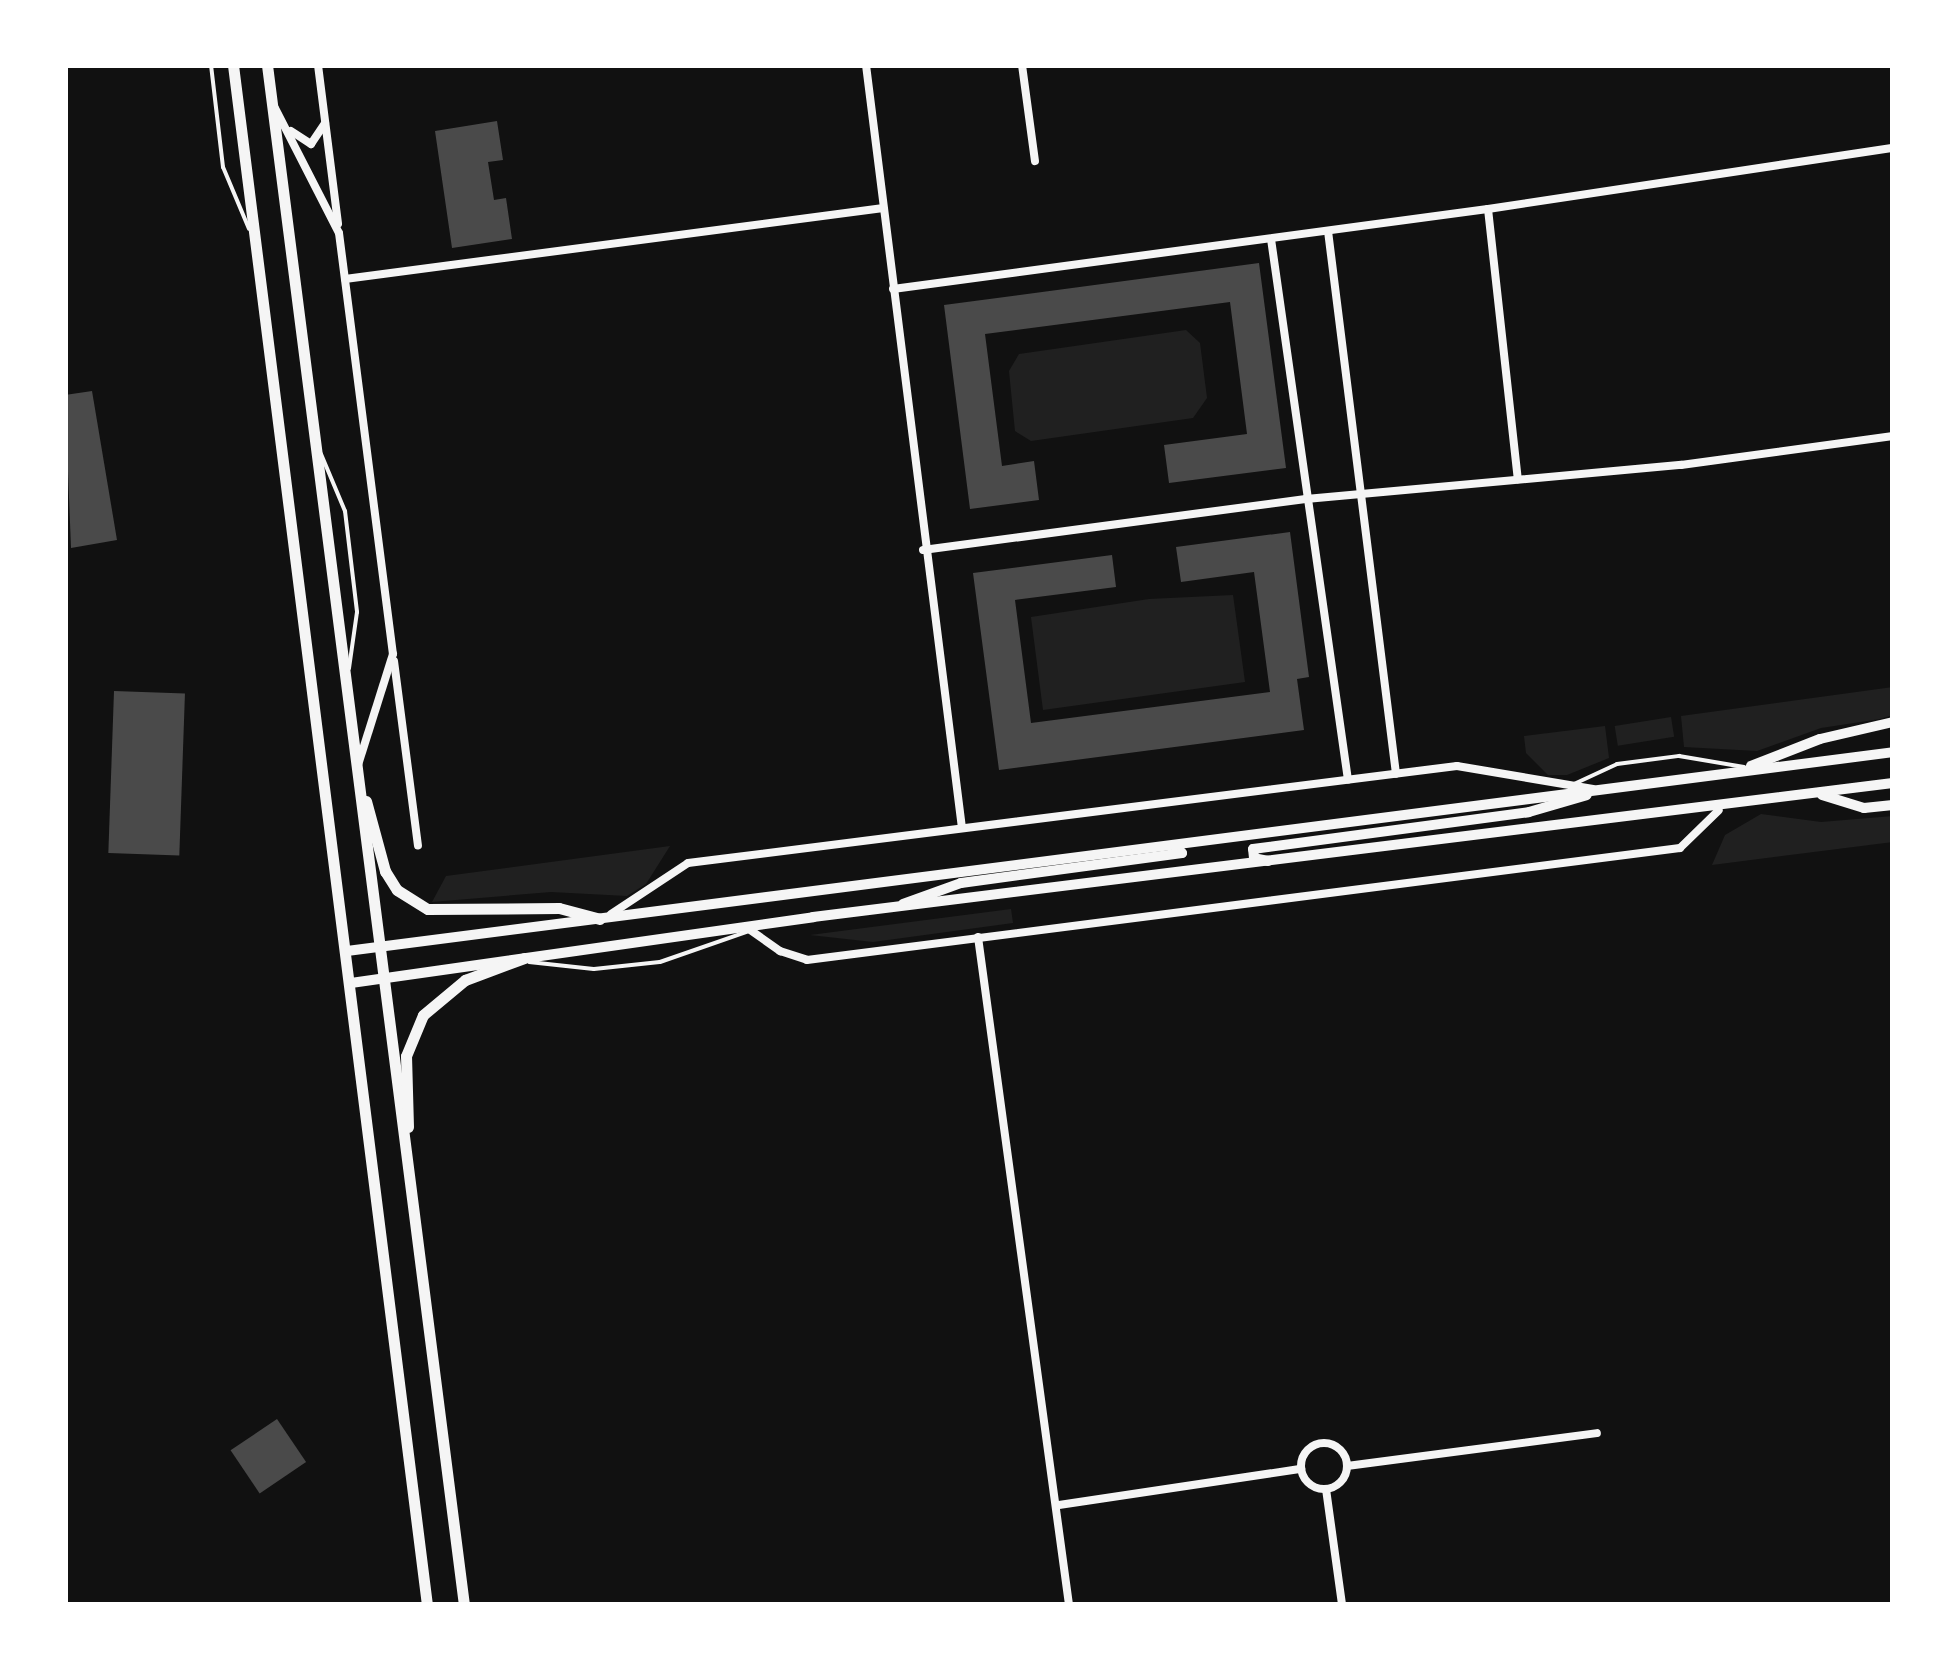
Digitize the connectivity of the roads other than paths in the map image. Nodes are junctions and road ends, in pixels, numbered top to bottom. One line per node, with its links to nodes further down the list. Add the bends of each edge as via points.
1 (210, 65): 16 (lane, via 223,166)
2 (232, 65): 16 (main road)
3 (267, 65): 7 (main road)
4 (318, 65): 8 (street)
5 (866, 65): 11 (street)
6 (1022, 65): 10 (street)
7 (272, 103): 8 (street, via 303,143 317,140); 14 (street); 20 (main road)
8 (325, 122): 14 (street)
9 (1893, 148): 12 (street)
10 (1035, 161)
11 (884, 208): 17 (street); 18 (street)
12 (1488, 209): 13 (street); 21 (street)
13 (1328, 230): 15 (street); 22 (street)
14 (339, 233): 17 (street)
15 (1271, 239): 18 (street); 23 (street)
16 (255, 244): 50 (main road)
17 (345, 279): 25 (street)
18 (893, 289): 24 (street)
19 (1893, 436): 21 (street)
20 (315, 439): 26 (main road); 26 (lane, via 345,510 357,612)
21 (1518, 479): 22 (street)
22 (1363, 494): 23 (street); 31 (street)
23 (1306, 500): 24 (street); 32 (street)
24 (923, 550): 41 (street)
25 (394, 654): 30 (street); 42 (street)
26 (346, 688): 30 (main road)
27 (1893, 722): 29 (street, via 1820,740)
28 (1893, 752): 29 (street)
29 (1752, 768): 34 (lane, via 1679,756 1617,764); 36 (street)
30 (357, 769): 33 (main road)
31 (1396, 774): 32 (street); 34 (street, via 1457,766)
32 (1348, 780): 41 (street)
33 (359, 784): 46 (main road, via 386,871 407,898 455,914 559,908); 49 (main road)
34 (1572, 784): 36 (street); 38 (lane)
35 (1893, 784): 37 (street)
36 (1597, 790): 38 (street); 44 (street, via 1529,812 1253,849 1258,860)
37 (1816, 793): 39 (street, via 1864,808); 40 (street)
38 (1546, 796): 43 (street)
39 (1893, 805)
40 (1719, 810): 44 (street); 48 (street, via 1680,848)
41 (962, 828): 46 (street, via 688,862)
42 (418, 844)
43 (1172, 845): 45 (street, via 1182,853 961,883); 46 (street)
44 (1287, 861): 45 (street)
45 (893, 908): 47 (street)
46 (600, 919): 49 (street)
47 (749, 928): 48 (street, via 806,960); 51 (street); 51 (lane, via 660,962 594,969)
48 (978, 937): 59 (street)
49 (382, 947): 50 (street); 52 (main road)
50 (347, 951): 53 (main road)
51 (518, 959): 52 (street); 54 (main road, via 465,980 422,1014 406,1056)
52 (386, 978): 53 (street); 54 (main road)
53 (351, 983): 60 (main road)
54 (406, 1156): 61 (main road)
55 (1597, 1433): 56 (street)
56 (1347, 1466): 57 (street, via 1336,1447 1322,1443 1306,1452); 58 (street, via 1343,1478)
57 (1301, 1469): 58 (street, via 1312,1486); 59 (street)
58 (1326, 1489): 63 (street)
59 (1059, 1505): 62 (street)
60 (427, 1605)
61 (464, 1605)
62 (1069, 1605)
63 (1342, 1605)

